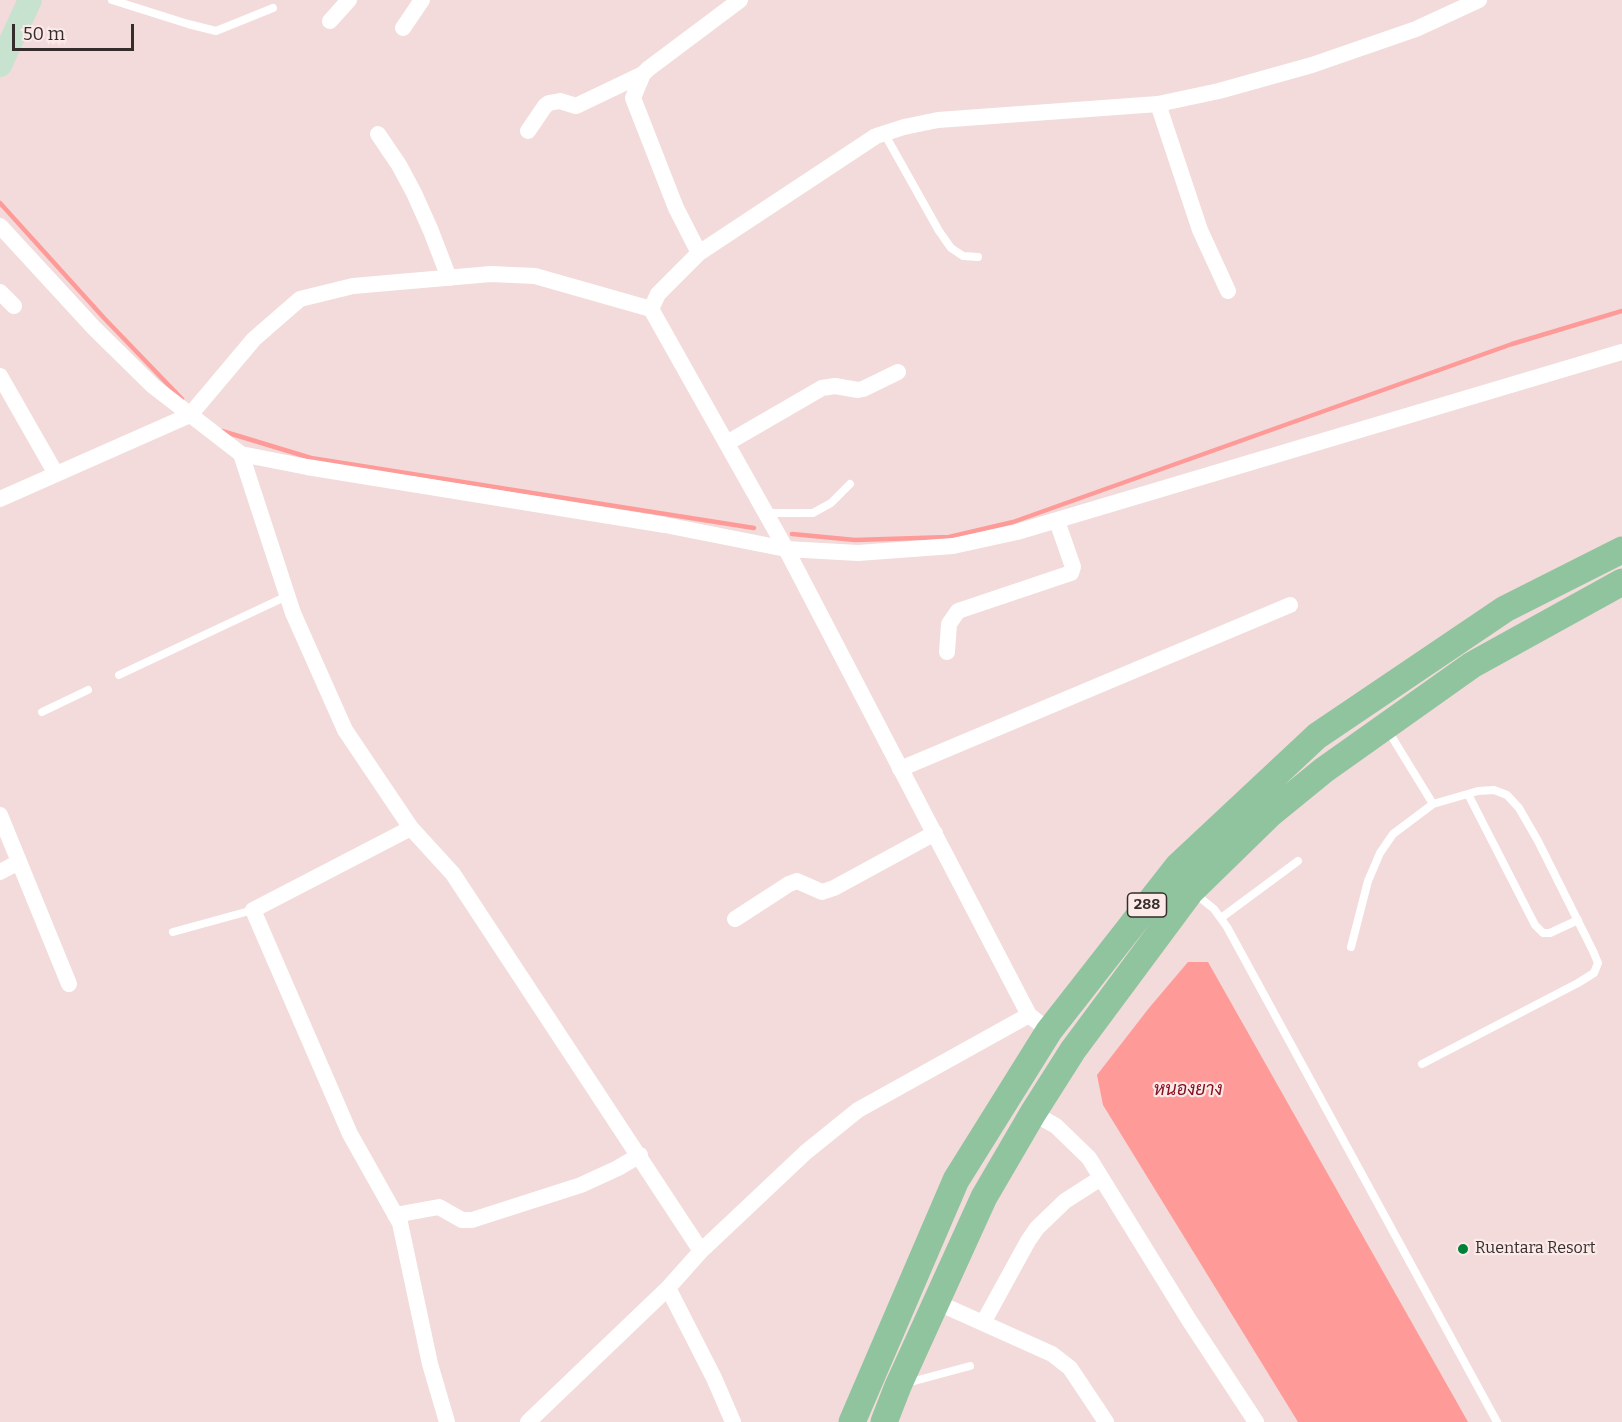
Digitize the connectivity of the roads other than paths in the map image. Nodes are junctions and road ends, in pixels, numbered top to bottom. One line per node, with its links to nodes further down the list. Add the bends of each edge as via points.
1 (30, 0): 10 (street)
2 (112, 0): 7 (lane, via 216,31)
3 (349, 0): 8 (street)
4 (422, 0): 9 (street)
5 (740, 0): 11 (street)
6 (1479, 0): 12 (street, via 1416,29 1312,65 1219,92)
7 (273, 8)
8 (330, 21)
9 (403, 28)
10 (0, 65)
11 (643, 74): 13 (street, via 576,106 560,101 549,103); 17 (street, via 633,98 676,208)
12 (1158, 104): 14 (street, via 938,120); 20 (street, via 1200,230)
13 (528, 131)
14 (884, 133): 17 (street); 18 (lane, via 951,248 963,256)
15 (378, 134): 19 (street, via 414,193)
16 (0, 226): 27 (street, via 94,328 153,386)
17 (699, 253): 23 (street, via 658,294)
18 (978, 257)
19 (449, 278): 23 (street, via 491,274 535,276); 27 (street, via 353,286 300,299 254,339)
20 (1228, 291)
21 (0, 292): 22 (street)
22 (14, 306)
23 (651, 309): 28 (street)
24 (1622, 352): 34 (street)
25 (898, 372): 28 (street, via 863,389 822,388)
26 (0, 376): 30 (street)
27 (190, 415): 29 (street); 30 (street)
28 (727, 443): 33 (street)
29 (241, 454): 35 (street); 38 (street)
30 (56, 474): 32 (street)
31 (850, 484): 33 (lane, via 831,503 813,513)
32 (0, 499)
33 (766, 513): 35 (street)
34 (1057, 521): 35 (street, via 953,546 858,553); 40 (street, via 1071,573 958,611 949,624)
35 (786, 549): 45 (street)
36 (1622, 550): 62 (main road, 288, via 1505,609 1317,736 1178,866)
37 (1622, 582): 44 (main road, 288, via 1472,665)
38 (288, 596): 41 (lane); 49 (street, via 345,730)
39 (1290, 605): 45 (street)
40 (947, 652)
41 (119, 675)
42 (88, 690): 43 (lane)
43 (42, 712)
44 (1385, 726): 47 (lane); 54 (main road, 288, via 1270,814)
45 (900, 769): 50 (street)
46 (1468, 794): 47 (lane); 58 (lane, via 1494,790 1507,795 1519,808); 58 (lane, via 1535,925 1550,933)
47 (1433, 804): 60 (lane, via 1393,834 1380,853 1368,881)
48 (0, 815): 52 (street)
49 (411, 828): 55 (street); 65 (street, via 453,874)
50 (935, 833): 57 (street, via 834,888 822,892 797,881 789,884); 62 (street)
51 (1298, 861): 56 (lane)
52 (19, 862): 53 (street); 61 (street)
53 (0, 872)
54 (1191, 891): 56 (lane); 64 (main road, 288, via 1073,1050)
55 (253, 910): 59 (lane); 67 (street, via 350,1134)
56 (1221, 918): 81 (lane)
57 (735, 919)
58 (1578, 920): 63 (lane, via 1598,963 1594,973)
59 (173, 932)
60 (1351, 948)
61 (69, 984)
62 (1039, 1023): 68 (street, via 858,1110 806,1152); 74 (main road, 288, via 956,1180)
63 (1422, 1064)
64 (1032, 1113): 66 (street, via 1056,1126 1089,1158); 70 (main road, 288, via 984,1197)
65 (640, 1155): 67 (street, via 581,1185 472,1220 462,1220 436,1207); 68 (street)
66 (1101, 1178): 71 (street, via 1065,1201 1037,1228); 80 (street)
67 (395, 1215): 77 (street)
68 (701, 1251): 69 (street)
69 (668, 1288): 76 (street); 78 (street)
70 (936, 1302): 71 (street); 73 (main road, 288)
71 (983, 1323): 79 (street, via 1052,1354 1070,1368)
72 (970, 1366): 73 (lane)
73 (898, 1386): 75 (main road, 288)
74 (855, 1413): 75 (main road)
75 (885, 1419)
76 (535, 1420)
77 (447, 1422)
78 (733, 1422)
79 (1106, 1422)
80 (1256, 1422)
81 (1497, 1422)

